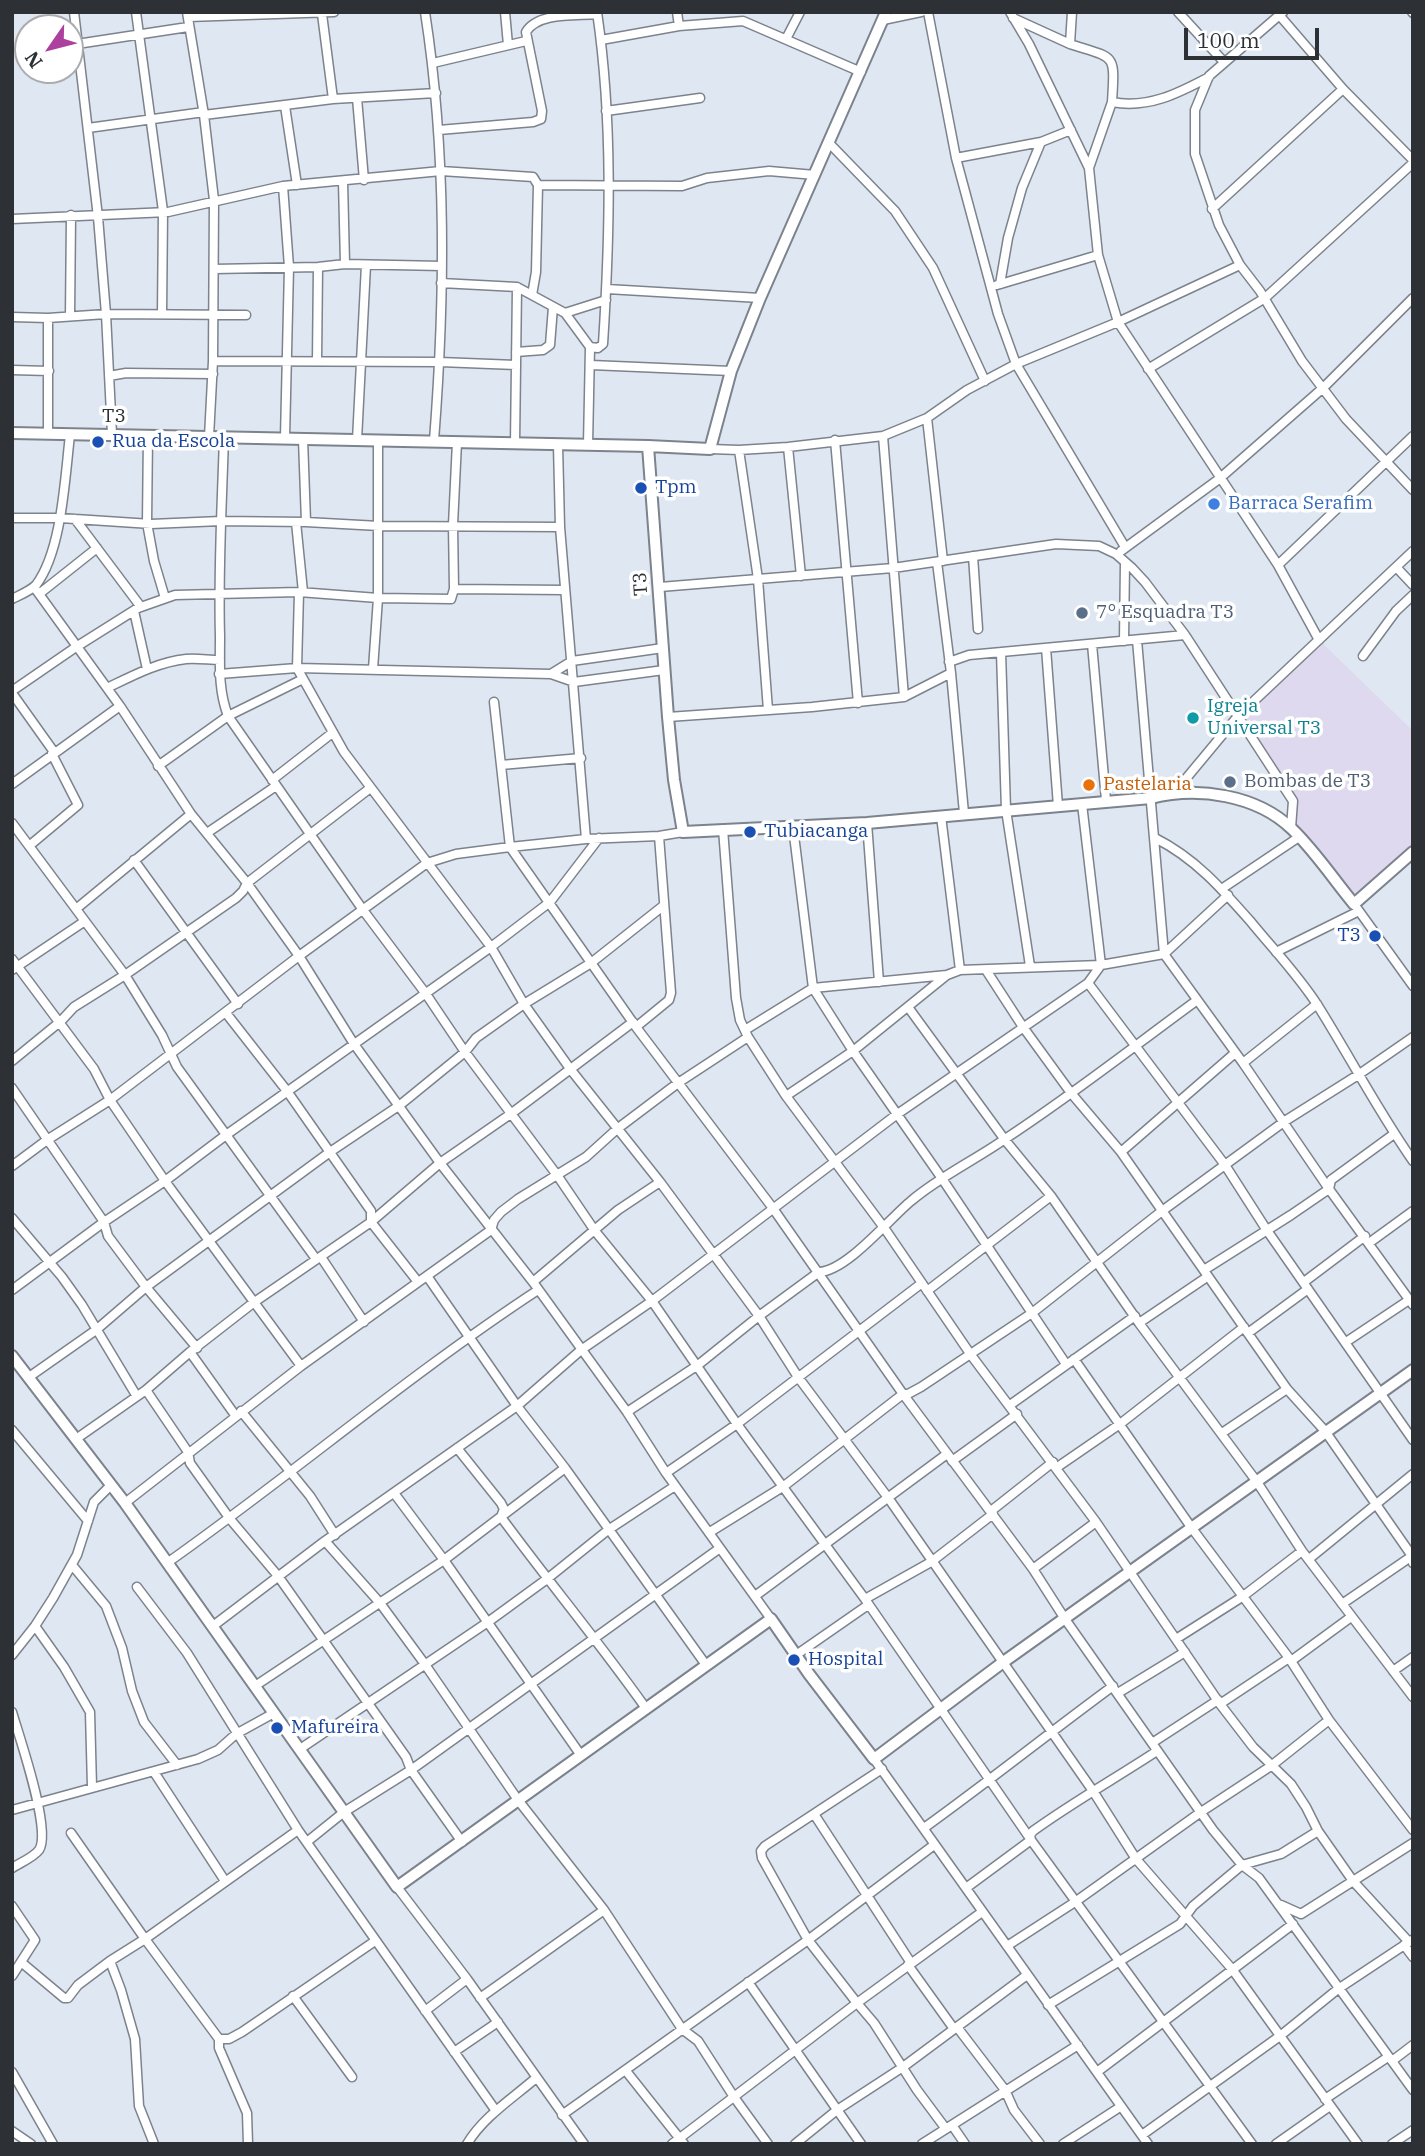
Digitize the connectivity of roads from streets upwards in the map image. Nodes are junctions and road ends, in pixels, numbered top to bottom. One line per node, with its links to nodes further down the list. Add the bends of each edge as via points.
1 (136, 12): 19 (street)
2 (425, 12): 27 (street)
3 (505, 12): 25 (street)
4 (677, 12): 17 (street)
5 (800, 12): 20 (street)
6 (922, 12): 16 (street)
7 (928, 12): 46 (street)
8 (1072, 12): 24 (street)
9 (1178, 12): 26 (street)
10 (330, 13): 12 (street); 35 (street)
11 (597, 13): 21 (street); 22 (street, via 539,20 530,25)
12 (253, 14): 14 (street)
13 (1281, 14): 26 (street); 31 (street)
14 (187, 15): 18 (street)
15 (1012, 15): 24 (street); 43 (street)
16 (885, 16): 28 (street)
17 (678, 26): 20 (street, via 743,22); 21 (street)
18 (188, 27): 19 (street); 39 (street)
19 (139, 36): 23 (street); 40 (street)
20 (786, 39): 28 (street)
21 (601, 40): 38 (street)
22 (526, 41): 25 (street); 42 (street, via 541,119)
23 (84, 43)
24 (1070, 44): 36 (street, via 1110,58)
25 (508, 45): 27 (street)
26 (1224, 62): 29 (street)
27 (433, 63): 32 (street)
28 (861, 72): 45 (street)
29 (1209, 76): 36 (street, via 1164,99 1128,105); 58 (street, via 1195,110 1195,154)
30 (82, 84): 41 (street)
31 (1343, 89): 47 (street); 58 (street)
32 (436, 93): 33 (street); 42 (street)
33 (357, 98): 35 (street); 51 (street)
34 (700, 98): 38 (street)
35 (333, 99): 37 (street)
36 (1112, 102): 48 (street)
37 (285, 106): 39 (street); 53 (street)
38 (606, 111): 55 (street)
39 (204, 113): 40 (street); 57 (street)
40 (150, 121): 41 (street); 59 (street)
41 (88, 128): 61 (street)
42 (439, 130): 49 (street)
43 (1070, 130): 44 (street); 48 (street)
44 (1041, 142): 46 (street); 72 (street, via 1022,188)
45 (829, 143): 50 (street); 106 (street, via 895,211 933,268)
46 (956, 158): 72 (street)
47 (1413, 161): 77 (street)
48 (1089, 168): 63 (street)
49 (441, 171): 51 (street); 54 (street, via 533,177); 66 (street)
50 (815, 175): 55 (street, via 755,172 682,186); 76 (street)
51 (364, 180): 52 (street)
52 (343, 181): 53 (street); 64 (street)
53 (297, 185): 56 (street)
54 (538, 185): 55 (street); 75 (street)
55 (607, 185): 74 (street)
56 (283, 186): 57 (street); 68 (street)
57 (214, 200): 59 (street); 70 (street)
58 (1212, 209): 67 (street)
59 (163, 211): 61 (street); 83 (street)
60 (71, 215): 61 (street); 62 (street); 86 (street)
61 (98, 216): 82 (street)
62 (12, 219)
63 (1098, 254): 72 (street); 89 (street)
64 (345, 264): 65 (street); 69 (street)
65 (366, 265): 66 (street); 94 (street)
66 (442, 265): 71 (street)
67 (1240, 265): 77 (street); 89 (street)
68 (289, 267): 69 (street); 70 (street); 93 (street)
69 (318, 267): 95 (street)
70 (215, 268): 84 (street)
71 (441, 284): 73 (street); 96 (street)
72 (995, 286): 97 (street)
73 (517, 287): 75 (street); 91 (street)
74 (607, 289): 76 (street); 79 (street)
75 (532, 295): 80 (street)
76 (760, 298): 103 (street)
77 (1265, 298): 100 (street); 107 (street)
78 (1413, 299): 107 (street)
79 (606, 300): 81 (street); 90 (street, via 603,344)
80 (553, 307): 81 (street); 91 (street, via 550,345)
81 (565, 313): 90 (street)
82 (106, 314): 83 (street); 86 (street); 105 (street)
83 (162, 314): 84 (street)
84 (214, 315): 85 (street); 92 (street)
85 (246, 315)
86 (70, 316): 88 (street)
87 (12, 317): 88 (street)
88 (48, 318): 102 (street)
89 (1118, 322): 97 (street); 100 (street)
90 (590, 347): 99 (street)
91 (516, 352): 98 (street)
92 (213, 361): 93 (street); 104 (street)
93 (286, 361): 95 (street); 118 (street)
94 (360, 361): 95 (street); 96 (street); 120 (street)
95 (317, 362)
96 (440, 362): 98 (street); 122 (street)
97 (1016, 364): 106 (street); 146 (street)
98 (516, 365): 125 (street)
99 (591, 365): 103 (street); 127 (street)
100 (1148, 369): 133 (street)
101 (12, 370): 102 (street)
102 (49, 371): 110 (street)
103 (732, 371): 130 (street)
104 (213, 373): 105 (street); 116 (street)
105 (109, 376): 111 (street)
106 (985, 381): 108 (street)
107 (1323, 388): 132 (street); 133 (street)
108 (928, 418): 114 (street); 150 (street)
109 (12, 433): 110 (street, T3)
110 (48, 434): 112 (street, T3)
111 (112, 434): 112 (street, T3); 113 (street, T3)
112 (70, 435): 136 (street)
113 (148, 435): 116 (street, T3); 141 (street)
114 (883, 436): 121 (street); 154 (street)
115 (1413, 436): 132 (street)
116 (209, 437): 117 (street, T3)
117 (224, 437): 118 (street, T3); 138 (street)
118 (285, 438): 119 (street, T3)
119 (303, 439): 120 (street, T3); 140 (street)
120 (358, 440): 123 (street, T3)
121 (835, 440): 129 (street); 155 (street)
122 (434, 441): 123 (street, T3); 124 (street, T3)
123 (378, 442): 143 (street)
124 (457, 442): 125 (street, T3); 142 (street)
125 (515, 444): 126 (street, T3)
126 (558, 445): 127 (street, T3); 144 (street)
127 (588, 445): 128 (street, T3)
128 (648, 446): 130 (street); 159 (street, T3)
129 (788, 447): 131 (street); 156 (street)
130 (710, 449): 131 (street)
131 (739, 450): 157 (street)
132 (1387, 461): 134 (street); 152 (street)
133 (1219, 479): 146 (street); 152 (street)
134 (1413, 490)
135 (12, 518): 136 (street)
136 (60, 518): 137 (street); 162 (street)
137 (75, 519): 141 (street); 145 (street)
138 (221, 521): 139 (street); 141 (street); 164 (street)
139 (296, 522): 140 (street); 163 (street)
140 (306, 522): 143 (street)
141 (147, 523): 166 (street)
142 (453, 525): 143 (street); 144 (street); 160 (street)
143 (379, 526): 167 (street)
144 (561, 527): 161 (street)
145 (97, 548): 162 (street); 169 (street)
146 (1125, 548): 148 (street)
147 (1413, 551): 153 (street)
148 (1116, 554): 149 (street, via 1099,546 1056,544); 151 (street)
149 (973, 556): 150 (street); 170 (street)
150 (940, 561): 154 (street); 183 (street)
151 (1125, 562): 171 (street); 174 (street)
152 (1278, 565): 173 (street)
153 (1396, 567): 158 (street); 173 (street)
154 (893, 568): 155 (street); 195 (street)
155 (846, 572): 156 (street); 197 (street)
156 (800, 576): 157 (street)
157 (758, 579): 159 (street); 199 (street)
158 (1413, 585)
159 (660, 587): 177 (street, T3)
160 (454, 589): 161 (street); 167 (street, via 447,601)
161 (565, 590): 182 (street)
162 (36, 591): 168 (street); 176 (street)
163 (301, 592): 164 (street); 167 (street); 184 (street)
164 (219, 595): 166 (street); 181 (street)
165 (1413, 595): 180 (street)
166 (165, 598): 169 (street)
167 (378, 598): 186 (street)
168 (12, 599)
169 (137, 609): 176 (street); 185 (street)
170 (978, 629)
171 (1185, 635): 172 (street); 201 (street)
172 (1137, 640): 174 (street); 212 (street)
173 (1319, 640): 201 (street)
174 (1124, 641): 175 (street)
175 (1092, 644): 178 (street); 213 (street)
176 (76, 647): 193 (street); 194 (street)
177 (663, 648): 182 (street); 187 (street, T3)
178 (1046, 648): 179 (street); 215 (street)
179 (1001, 652): 183 (street); 216 (street)
180 (1363, 656)
181 (220, 660): 185 (street, via 187,659); 189 (street)
182 (572, 661): 190 (street); 192 (street)
183 (949, 662): 188 (street)
184 (297, 668): 186 (street); 189 (street); 191 (street)
185 (147, 669): 193 (street)
186 (373, 669): 190 (street)
187 (664, 670): 192 (street); 202 (street, T3)
188 (951, 673): 195 (street); 217 (street)
189 (219, 674): 200 (street)
190 (551, 674): 192 (street)
191 (303, 679): 200 (street); 203 (street)
192 (575, 682): 205 (street)
193 (107, 688): 198 (street)
194 (12, 692): 204 (street)
195 (904, 697): 197 (street)
196 (494, 702): 206 (street)
197 (858, 703): 199 (street)
198 (120, 706): 204 (street); 207 (street)
199 (768, 710): 202 (street)
200 (228, 716): 207 (street); 208 (street)
201 (1238, 716): 211 (street); 223 (street, via 1293,801)
202 (668, 717): 225 (street, T3)
203 (331, 734): 208 (street); 210 (street)
204 (53, 753): 209 (street); 233 (street, via 78,805)
205 (581, 758): 206 (street); 232 (street)
206 (501, 765): 234 (street)
207 (158, 766): 218 (street)
208 (274, 783): 226 (street); 227 (street)
209 (12, 784)
210 (369, 789): 227 (street); 237 (street)
211 (1174, 793): 212 (street); 223 (street, via 1248,801)
212 (1151, 798): 213 (street); 231 (street)
213 (1106, 800): 214 (street)
214 (1082, 804): 215 (street); 253 (street)
215 (1058, 806): 216 (street)
216 (1006, 810): 217 (street); 254 (street)
217 (964, 813): 219 (street)
218 (191, 814): 226 (street); 236 (street)
219 (941, 816): 221 (street); 255 (street)
220 (12, 823): 233 (street)
221 (867, 823): 222 (street); 259 (street)
222 (793, 827): 224 (street); 262 (street)
223 (1291, 828): 229 (street)
224 (723, 829): 225 (street); 273 (street, via 736,999)
225 (683, 832): 228 (street)
226 (207, 834): 238 (street)
227 (309, 834): 238 (street); 244 (street)
228 (659, 836): 230 (street); 241 (street)
229 (1299, 837): 239 (street); 242 (street)
230 (599, 838): 232 (street); 240 (street)
231 (1156, 838): 239 (street, via 1178,849); 249 (street)
232 (586, 839): 234 (street)
233 (29, 846): 243 (street)
234 (510, 847): 237 (street); 240 (street)
235 (1413, 852): 242 (street)
236 (134, 860): 243 (street); 246 (street)
237 (427, 863): 244 (street); 247 (street)
238 (247, 883): 246 (street, via 236,898); 250 (street)
239 (1225, 892): 248 (street); 249 (street)
240 (550, 902): 247 (street); 251 (street)
241 (663, 906): 251 (street); 271 (street, via 671,993 669,1000)
242 (1357, 907): 248 (street); 260 (street)
243 (76, 909): 245 (street)
244 (363, 910): 250 (street); 263 (street)
245 (85, 920): 252 (street); 257 (street)
246 (188, 932): 257 (street); 265 (street)
247 (491, 947): 263 (street); 266 (street)
248 (1276, 952): 267 (street)
249 (1164, 954): 253 (street); 264 (street)
250 (299, 956): 265 (street); 275 (street)
251 (591, 963): 266 (street); 271 (street)
252 (14, 965): 270 (street)
253 (1101, 965): 254 (street); 261 (street)
254 (1030, 966): 256 (street)
255 (960, 970): 256 (street); 258 (street)
256 (986, 970): 272 (street)
257 (125, 975): 270 (street, via 74,1007); 280 (street)
258 (947, 975): 259 (street); 268 (street)
259 (879, 982): 262 (street)
260 (1412, 982)
261 (1088, 983): 272 (street); 276 (street)
262 (813, 988): 273 (street); 277 (street)
263 (426, 994): 275 (street); 278 (street)
264 (1196, 1001): 276 (street); 279 (street)
265 (239, 1004): 269 (street)
266 (524, 1004): 278 (street, via 476,1038); 283 (street)
267 (1317, 1004): 282 (street); 285 (street)
268 (908, 1007): 277 (street); 284 (street)
269 (226, 1013): 280 (street); 288 (street)
270 (61, 1021): 281 (street); 291 (street)
271 (634, 1025): 283 (street); 286 (street)
272 (1023, 1027): 284 (street); 289 (street)
273 (746, 1034): 286 (street); 290 (street)
274 (1413, 1037): 285 (street)
275 (354, 1044): 288 (street); 293 (street)
276 (1135, 1046): 289 (street); 292 (street)
277 (853, 1051): 290 (street); 295 (street)
278 (465, 1052): 293 (street); 294 (street)
279 (1236, 1053): 282 (street); 292 (street)
280 (172, 1054): 291 (street); 298 (street, via 177,1068)
281 (12, 1061)
282 (1243, 1063): 296 (street)
283 (570, 1070): 294 (street); 297 (street)
284 (956, 1073): 295 (street); 301 (street)
285 (1358, 1075): 296 (street); 299 (street)
286 (678, 1083): 297 (street); 316 (street)
287 (12, 1088): 300 (street)
288 (287, 1091): 298 (street); 302 (street)
289 (1072, 1093): 301 (street); 303 (street)
290 (786, 1096): 304 (street)
291 (110, 1100): 300 (street); 311 (street)
292 (1178, 1102): 303 (street); 307 (street)
293 (400, 1105): 302 (street); 306 (street)
294 (512, 1113): 306 (street); 309 (street)
295 (896, 1115): 304 (street); 310 (street)
296 (1285, 1121): 307 (street); 313 (street)
297 (617, 1129): 309 (street); 312 (street)
298 (226, 1135): 311 (street); 314 (street)
299 (1394, 1135): 305 (street); 313 (street, via 1331,1180)
300 (47, 1140): 308 (street); 320 (street)
301 (1005, 1140): 310 (street); 315 (street)
302 (330, 1152): 314 (street); 321 (street, via 371,1211)
303 (1121, 1152): 317 (street)
304 (834, 1160): 316 (street); 322 (street)
305 (1413, 1161)
306 (440, 1163): 321 (street); 324 (street)
307 (1226, 1165): 317 (street); 323 (street)
308 (12, 1166)
309 (557, 1175): 324 (street, via 501,1212); 325 (street)
310 (943, 1180): 322 (street, via 911,1201); 328 (street)
311 (165, 1181): 320 (street); 327 (street)
312 (660, 1182): 325 (street); 329 (street)
313 (1329, 1189): 323 (street); 326 (street)
314 (271, 1196): 327 (street); 330 (street)
315 (1051, 1196): 328 (street); 332 (street)
316 (772, 1207): 329 (street); 333 (street)
317 (1162, 1211): 332 (street); 334 (street)
318 (1413, 1211): 326 (street)
319 (12, 1218): 331 (street)
320 (104, 1222): 331 (street); 339 (street, via 107,1236)
321 (371, 1222): 330 (street); 336 (street)
322 (884, 1228): 333 (street, via 834,1267); 340 (street)
323 (1266, 1229): 334 (street); 337 (street)
324 (491, 1230): 335 (street); 338 (street)
325 (595, 1231): 338 (street); 342 (street)
326 (1367, 1239): 337 (street); 343 (street)
327 (210, 1240): 339 (street); 344 (street)
328 (986, 1245): 340 (street); 345 (street)
329 (713, 1255): 342 (street); 346 (street)
330 (318, 1258): 344 (street); 348 (street)
331 (49, 1264): 341 (street); 349 (street)
332 (1097, 1264): 345 (street); 347 (street)
333 (819, 1272): 346 (street); 351 (street)
334 (1205, 1273): 347 (street); 350 (street)
335 (427, 1276): 336 (street); 352 (street)
336 (418, 1282): 348 (street)
337 (1306, 1285): 350 (street); 353 (street)
338 (535, 1286): 352 (street); 355 (street)
339 (146, 1287): 349 (street); 354 (street)
340 (924, 1287): 351 (street); 356 (street)
341 (12, 1290)
342 (652, 1301): 355 (street); 360 (street)
343 (1411, 1302): 353 (street)
344 (253, 1303): 354 (street); 359 (street)
345 (1032, 1313): 356 (street); 358 (street)
346 (759, 1315): 360 (street); 364 (street)
347 (1137, 1320): 358 (street); 365 (street)
348 (363, 1322): 359 (street)
349 (96, 1330): 363 (street); 370 (street)
350 (1246, 1330): 365 (street); 366 (street)
351 (859, 1332): 364 (street); 369 (street)
352 (470, 1335): 372 (street); 389 (street)
353 (1346, 1342): 368 (street)
354 (193, 1350): 367 (street); 374 (street)
355 (581, 1350): 372 (street); 373 (street)
356 (971, 1355): 369 (street); 371 (street)
357 (12, 1356): 361 (street)
358 (1070, 1362): 371 (street); 377 (street)
359 (301, 1366): 374 (street)
360 (698, 1366): 373 (street); 376 (street)
361 (17, 1369): 363 (street)
362 (1413, 1370): 368 (street)
363 (29, 1377): 381 (street)
364 (798, 1377): 376 (street); 382 (street)
365 (1181, 1377): 377 (street); 380 (street)
366 (1287, 1389): 379 (street); 380 (street)
367 (146, 1391): 370 (street); 385 (street)
368 (1380, 1393): 379 (street); 383 (street)
369 (903, 1394): 382 (street); 386 (street)
370 (136, 1395): 381 (street)
371 (1010, 1405): 375 (street)
372 (517, 1406): 384 (street); 388 (street)
373 (627, 1412): 390 (street)
374 (238, 1413): 385 (street); 389 (street)
375 (1017, 1414): 386 (street); 387 (street)
376 (737, 1424): 390 (street); 395 (street)
377 (1120, 1424): 387 (street); 405 (street)
378 (12, 1430): 403 (street)
379 (1325, 1431): 392 (street); 399 (street)
380 (1222, 1433): 392 (street)
381 (76, 1439): 393 (street)
382 (846, 1440): 395 (street); 397 (street)
383 (1413, 1440)
384 (457, 1448): 396 (street); 401 (street, via 501,1503)
385 (188, 1452): 398 (street); 402 (street, via 190,1463)
386 (950, 1458): 397 (street); 400 (street)
387 (1055, 1465): 400 (street); 404 (street)
388 (565, 1468): 401 (street); 406 (street)
389 (291, 1472): 402 (street); 408 (street)
390 (666, 1473): 394 (street)
391 (1413, 1474): 399 (street)
392 (1257, 1482): 405 (street); 412 (street)
393 (111, 1485): 398 (street); 403 (street, via 94,1502)
394 (675, 1486): 406 (street); 407 (street)
395 (784, 1486): 407 (street); 410 (street)
396 (394, 1493): 408 (street); 414 (street)
397 (889, 1499): 410 (street); 416 (street)
398 (125, 1503): 417 (street)
399 (1374, 1504): 413 (street); 415 (street)
400 (992, 1512): 416 (street); 419 (street)
401 (501, 1517): 414 (street); 422 (street)
402 (230, 1519): 417 (street); 421 (street)
403 (88, 1521): 418 (street)
404 (1096, 1522): 419 (street); 420 (street)
405 (1191, 1527): 420 (street); 426 (street)
406 (608, 1531): 422 (street); 424 (street)
407 (710, 1532): 411 (street)
408 (335, 1535): 409 (street)
409 (326, 1541): 421 (street); 428 (street)
410 (826, 1546): 425 (street); 427 (street)
411 (720, 1548): 424 (street); 425 (street)
412 (1303, 1551): 413 (street); 426 (street)
413 (1308, 1559): 429 (street)
414 (444, 1560): 428 (street); 433 (street)
415 (1412, 1560): 429 (street)
416 (931, 1562): 427 (street); 445 (street)
417 (167, 1563): 435 (street)
418 (72, 1565): 434 (street); 466 (street, via 106,1606 144,1722)
419 (1033, 1569): 432 (street)
420 (1130, 1573): 432 (street); 437 (street)
421 (278, 1577): 435 (street); 438 (street)
422 (547, 1580): 433 (street); 436 (street)
423 (137, 1587): 461 (street, via 187,1653)
424 (654, 1594): 436 (street); 446 (street)
425 (755, 1596): 431 (street)
426 (1242, 1597): 437 (street); 443 (street)
427 (867, 1602): 441 (street); 455 (street)
428 (380, 1603): 438 (street); 444 (street)
429 (1342, 1604): 430 (street)
430 (1351, 1618): 443 (street); 447 (street)
431 (771, 1619): 441 (street); 446 (street)
432 (1065, 1619): 445 (street); 450 (street)
433 (488, 1622): 444 (street); 448 (street)
434 (35, 1626): 439 (street); 472 (street, via 90,1712)
435 (213, 1626): 449 (street)
436 (595, 1637): 448 (street); 454 (street)
437 (1175, 1639): 440 (street)
438 (322, 1641): 449 (street); 453 (street)
439 (14, 1648)
440 (1185, 1652): 450 (street); 452 (street)
441 (796, 1656): 465 (street)
442 (1413, 1657): 447 (street)
443 (1290, 1659): 452 (street); 458 (street)
444 (424, 1663): 453 (street); 459 (street)
445 (1002, 1663): 455 (street); 460 (street)
446 (706, 1665): 454 (street)
447 (1393, 1671): 451 (street)
448 (530, 1682): 459 (street); 464 (street)
449 (255, 1686): 457 (street)
450 (1116, 1690): 460 (street); 462 (street)
451 (1413, 1697)
452 (1219, 1702): 462 (street); 467 (street)
453 (366, 1703): 463 (street); 469 (street, via 406,1756)
454 (645, 1707): 464 (street)
455 (940, 1709): 465 (street); 471 (street)
456 (12, 1712): 475 (street)
457 (274, 1713): 461 (street); 463 (street)
458 (1329, 1720): 467 (street); 482 (street)
459 (469, 1727): 469 (street); 474 (street)
460 (1050, 1732): 471 (street); 473 (street)
461 (236, 1734): 466 (street, via 218,1750); 481 (street)
462 (1154, 1747): 473 (street, via 1121,1776); 478 (street)
463 (300, 1749): 477 (street)
464 (580, 1754): 474 (street)
465 (873, 1759): 468 (street)
466 (177, 1765): 470 (street)
467 (1271, 1766): 478 (street); 483 (street, via 1291,1784)
468 (881, 1769): 479 (street); 480 (street)
469 (411, 1770): 477 (street); 487 (street)
470 (154, 1772): 472 (street); 493 (street)
471 (991, 1781): 480 (street); 485 (street)
472 (92, 1787): 475 (street)
473 (1093, 1791): 485 (street, via 1033,1831); 490 (street)
474 (518, 1800): 487 (street); 501 (street)
475 (38, 1802): 476 (street); 492 (street, via 40,1849)
476 (12, 1810)
477 (344, 1812): 486 (street); 495 (street)
478 (1201, 1812): 490 (street); 491 (street)
479 (814, 1814): 497 (street); 506 (street, via 761,1851)
480 (924, 1828): 489 (street)
481 (298, 1830): 486 (street); 493 (street)
482 (1413, 1830)
483 (1318, 1831): 491 (street, via 1281,1854); 494 (street)
484 (71, 1833): 505 (street)
485 (1031, 1840): 496 (street); 498 (street)
486 (307, 1841): 507 (street)
487 (462, 1842): 495 (street)
488 (1413, 1843): 494 (street)
489 (934, 1844): 496 (street); 497 (street)
490 (1136, 1859): 498 (street); 503 (street)
491 (1242, 1865): 499 (street, via 1259,1878); 503 (street, via 1193,1906)
492 (12, 1868)
493 (225, 1881): 505 (street)
494 (1353, 1881): 499 (street, via 1301,1913); 508 (street)
495 (397, 1886): 518 (street)
496 (965, 1888): 502 (street)
497 (866, 1896): 506 (street); 514 (street)
498 (1076, 1902): 509 (street); 511 (street)
499 (1278, 1904): 504 (street)
500 (12, 1906): 513 (street, via 35,1940)
501 (604, 1910): 522 (street); 529 (street)
502 (982, 1912): 509 (street); 514 (street)
503 (1186, 1918): 511 (street); 515 (street)
504 (1293, 1924): 515 (street); 520 (street)
505 (145, 1939): 512 (street); 531 (street)
506 (808, 1940): 519 (street); 523 (street)
507 (376, 1941): 521 (street); 525 (street)
508 (1409, 1942): 510 (street); 520 (street)
509 (1007, 1946): 516 (street)
510 (1413, 1956)
511 (1118, 1960): 524 (street); 527 (street)
512 (110, 1961): 513 (street, via 68,1998); 559 (street, via 135,2039 139,2106)
513 (22, 1962): 517 (street)
514 (910, 1964): 523 (street); 528 (street)
515 (1232, 1969): 527 (street); 530 (street)
516 (1027, 1975): 524 (street); 528 (street)
517 (12, 1976)
518 (467, 1979): 522 (street); 525 (street)
519 (748, 1982): 529 (street); 535 (street)
520 (1338, 1989): 530 (street); 536 (street)
521 (293, 1996): 531 (street, via 242,2032); 541 (street)
522 (480, 1998): 526 (street)
523 (857, 2003): 535 (street); 537 (street)
524 (1048, 2005): 532 (street)
525 (425, 2011): 534 (street)
526 (498, 2022): 534 (street); 542 (street)
527 (1164, 2023): 540 (street); 543 (street)
528 (956, 2028): 537 (street); 544 (street)
529 (682, 2029): 538 (street); 546 (street, via 698,2041)
530 (1280, 2036): 543 (street); 547 (street)
531 (219, 2039): 560 (street, via 247,2113)
532 (1079, 2045): 540 (street); 544 (street)
533 (1413, 2046): 536 (street)
534 (454, 2052): 550 (street)
535 (795, 2052): 546 (street); 549 (street)
536 (1390, 2059): 545 (street); 547 (street)
537 (903, 2067): 549 (street); 552 (street)
538 (626, 2071): 551 (street); 556 (street)
539 (12, 2072): 558 (street)
540 (1097, 2072): 548 (street)
541 (352, 2077)
542 (536, 2078): 550 (street); 551 (street)
543 (1210, 2087): 555 (street); 572 (street)
544 (1005, 2090): 552 (street); 569 (street)
545 (1413, 2090)
546 (734, 2097): 556 (street); 564 (street)
547 (1328, 2102): 573 (street); 574 (street)
548 (1120, 2107): 555 (street); 570 (street)
549 (837, 2110): 565 (street); 566 (street)
550 (496, 2111): 561 (street)
551 (562, 2115): 562 (street)
552 (949, 2127): 567 (street); 568 (street)
553 (1413, 2130): 575 (street)
554 (12, 2131): 557 (street)
555 (1142, 2135): 571 (street)
556 (682, 2141): 563 (street)
557 (31, 2144)
558 (53, 2144)
559 (154, 2144)
560 (248, 2144)
561 (467, 2144)
562 (584, 2144)
563 (672, 2144)
564 (768, 2144)
565 (795, 2144)
566 (862, 2144)
567 (922, 2144)
568 (965, 2144)
569 (1040, 2144)
570 (1063, 2144)
571 (1148, 2144)
572 (1252, 2144)
573 (1276, 2144)
574 (1358, 2144)
575 (1392, 2144)

